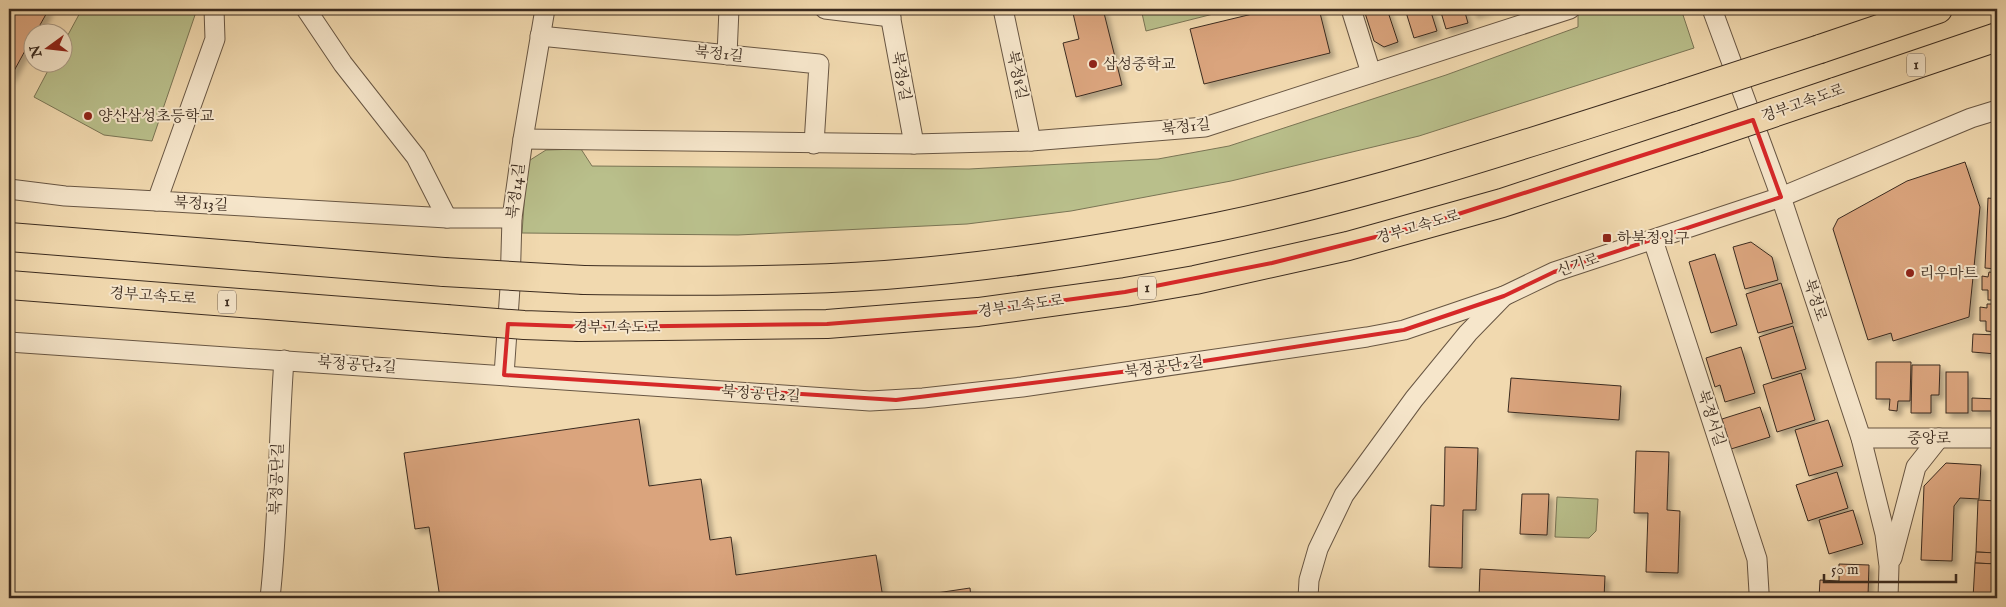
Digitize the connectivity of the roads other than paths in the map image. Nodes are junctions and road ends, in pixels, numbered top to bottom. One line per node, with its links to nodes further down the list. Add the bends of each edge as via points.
1 (214, 9): 23 (street, 북정13길, via 215,40)
2 (306, 9): 24 (street, via 343,64 416,157)
3 (545, 9): 12 (street, 북정14길)
4 (729, 9): 14 (street)
5 (826, 9): 11 (street)
6 (1004, 9): 18 (street, 북정8길)
7 (1351, 9): 15 (street)
8 (1570, 9): 15 (street, 북정1길)
9 (1712, 9): 22 (street, 북정로)
10 (1938, 9): 26 (highway, bridge, via 1461,164 1342,197 1218,226 989,264 886,275 584,280)
11 (890, 13): 20 (street, 북정9길)
12 (540, 36): 14 (street, 북정1길); 17 (street, 북정14길)
13 (1997, 37): 28 (highway, 경부고속도로 / 1, bridge, via 1502,202 1357,244 1195,280 978,312 827,324 579,327 516,325)
14 (727, 55): 19 (street, 북정1길, via 818,64)
15 (1371, 73): 18 (street, 북정1길, via 1205,127)
16 (1997, 110): 22 (street, 신기로)
17 (522, 139): 19 (street, 북정1길); 25 (street, 북정14길)
18 (1031, 141): 20 (street, 북정1길)
19 (814, 144): 20 (street, 북정1길)
20 (914, 144)
21 (9, 189): 23 (street)
22 (1781, 197): 27 (street, 신기로); 33 (street, 북정로)
23 (157, 201): 24 (street, 북정13길)
24 (447, 218): 25 (street, 북정13길)
25 (512, 218): 32 (street, 북정14길)
26 (9, 237)
27 (1653, 240): 29 (street, 신기로, via 1554,272); 39 (street, 북정서길, via 1757,559)
28 (9, 285)
29 (1504, 296): 32 (street, 북정공단2길, via 1412,328 1367,337 923,398 870,401); 38 (street, 신기로, via 1414,399 1344,495 1318,549 1309,580)
30 (9, 342): 31 (street, 북정공단2길)
31 (284, 360): 32 (street, 북정공단2길); 37 (street, 북정공단길)
32 (504, 375)
33 (1861, 438): 34 (street, 중앙로); 36 (street, 북정로)
34 (1939, 438): 35 (street, 중앙로); 36 (street, via 1916,467)
35 (1997, 438)
36 (1890, 566): 40 (street, 북정로)
37 (270, 598)
38 (1308, 598)
39 (1758, 598)
40 (1888, 598)

